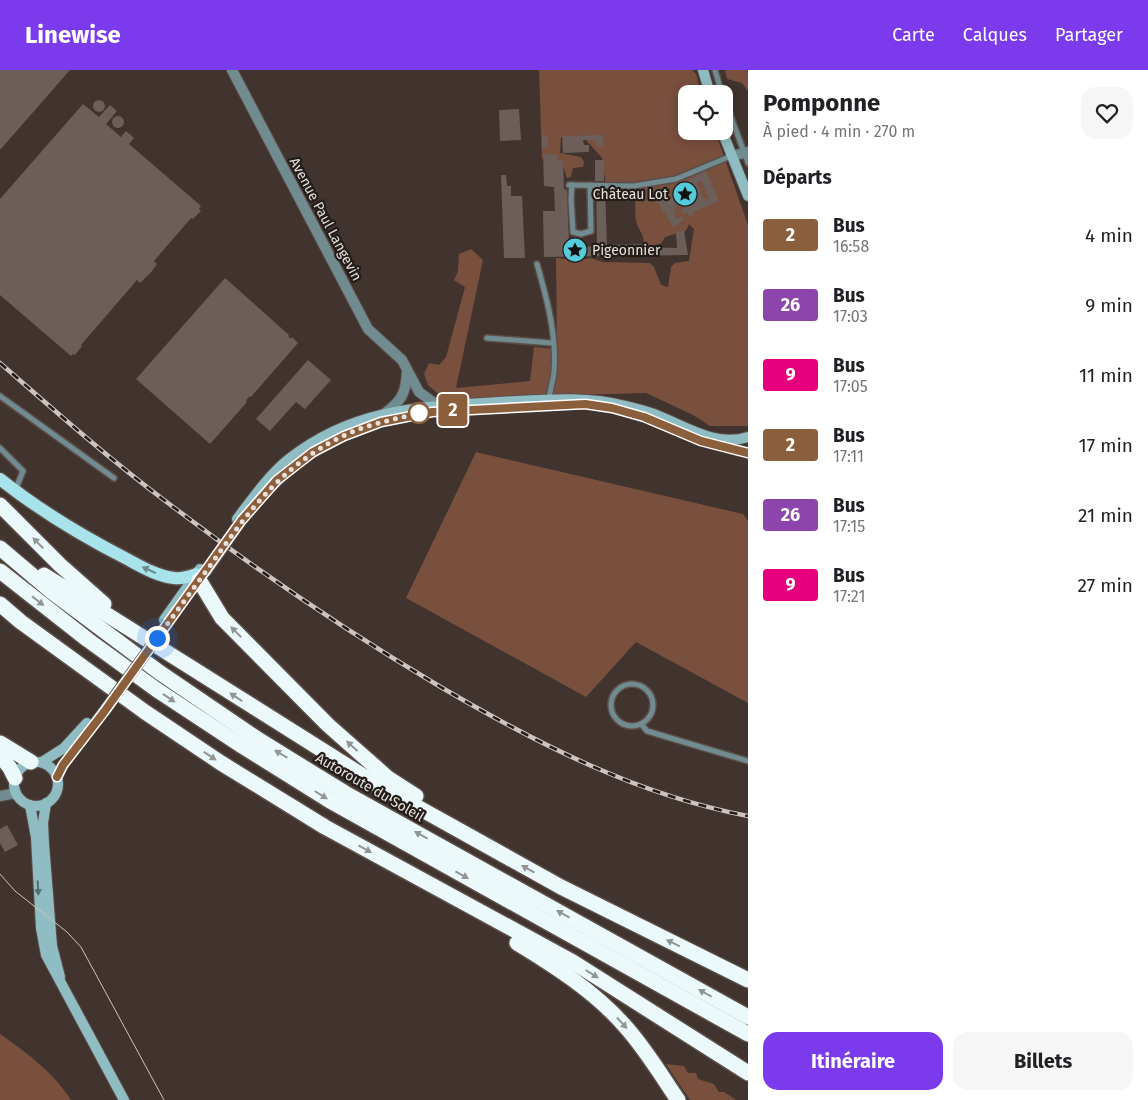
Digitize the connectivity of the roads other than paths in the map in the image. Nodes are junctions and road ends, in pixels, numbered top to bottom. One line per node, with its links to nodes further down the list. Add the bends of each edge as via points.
1 (232, 70): 16 (street, Avenue Paul Langevin, via 368,329 402,360)
2 (703, 70): 4 (main road)
3 (715, 70): 5 (lane)
4 (707, 85)
5 (719, 85)
6 (733, 120): 8 (lane)
7 (725, 140): 9 (main road)
8 (746, 152): 9 (street); 10 (lane)
9 (731, 156): 11 (lane, via 676,179 634,186); 12 (main road)
10 (748, 163)
11 (590, 185): 11 (lane, via 571,185 573,232 591,231)
12 (748, 196)
13 (537, 264): 15 (lane, via 549,304)
14 (487, 338): 15 (lane)
15 (552, 343): 18 (lane, via 554,372)
16 (407, 370): 19 (street, Avenue Paul Langevin, via 419,392); 20 (street, via 404,393 399,402)
17 (0, 396): 24 (lane)
18 (549, 399): 19 (main road); 21 (main road, via 605,401 651,412 701,435 730,440)
19 (437, 405): 20 (main road)
20 (383, 414): 28 (main road, via 340,428 288,460 259,490)
21 (748, 437)
22 (0, 448): 26 (lane, via 24,471)
23 (748, 453): 28 (main road, via 701,441 644,417 585,404 418,414 364,427 313,452 277,480)
24 (114, 478)
25 (0, 479): 26 (main road)
26 (15, 491): 31 (main road, one-way to 26, via 172,578 146,568 67,526)
27 (0, 505): 35 (highway, one-way to 27, via 98,599)
28 (239, 520): 31 (main road, bridge)
29 (0, 548): 35 (highway); 51 (highway, Autoroute du Soleil, one-way to 29, via 345,793 259,740 159,672 52,592)
30 (0, 571): 52 (highway, one-way to 52, via 157,690 330,801)
31 (200, 574): 36 (main road, bridge); 47 (highway, one-way to 31, via 466,827 388,778 328,725 222,618)
32 (0, 604): 34 (highway)
33 (0, 611): 34 (highway)
34 (21, 622): 48 (highway, one-way to 48, via 221,763 326,827)
35 (168, 654): 47 (highway, one-way to 35, via 360,775)
36 (101, 711): 41 (main road, via 64,748); 42 (main road)
37 (641, 724): 37 (lane, via 625,725 612,713 612,697 624,685 640,684 652,696 653,712); 40 (lane, via 648,731)
38 (0, 743): 41 (highway)
39 (0, 755): 43 (highway, via 10,768)
40 (748, 761)
41 (36, 762): 42 (main road, via 51,768); 43 (main road, via 20,768)
42 (57, 777): 45 (main road, via 55,795)
43 (16, 786): 44 (street); 46 (main road, via 24,802)
44 (0, 796)
45 (46, 803): 46 (main road); 50 (main road, via 43,823 52,946)
46 (30, 805): 50 (main road, one-way to 50, via 36,837 41,928 46,955)
47 (474, 838): 49 (highway, one-way to 47, via 561,887)
48 (457, 900): 53 (highway, one-way to 53, via 574,962); 55 (highway, one-way to 55, via 606,1007 640,1044)
49 (748, 980)
50 (61, 982): 54 (main road)
51 (748, 1017)
52 (748, 1034)
53 (748, 1072)
54 (124, 1100)
55 (678, 1100)

